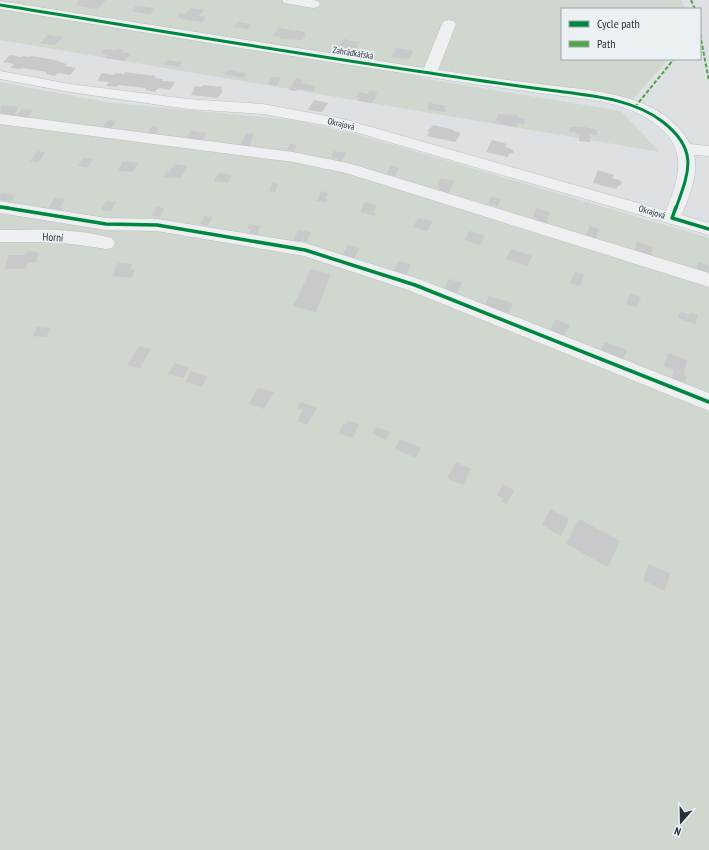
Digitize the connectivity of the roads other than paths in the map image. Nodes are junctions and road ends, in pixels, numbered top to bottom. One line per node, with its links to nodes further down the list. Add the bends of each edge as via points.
1 (289, 0): 2 (street)
2 (313, 4)
3 (0, 5): 5 (street, Zahrádkářská)
4 (449, 24): 5 (street)
5 (429, 73): 8 (street, Zahrádkářská, via 595,96 624,103 646,111 663,122 677,135)
6 (0, 75): 11 (street, Okrajová, via 70,88 188,104 263,109 343,124)
7 (0, 119): 15 (street, via 293,157 348,168)
8 (686, 149): 9 (street); 11 (street, via 689,163 687,177)
9 (709, 151)
10 (0, 207): 16 (street, via 106,224 157,225 305,250 415,285)
11 (672, 218): 12 (street, Okrajová)
12 (709, 229)
13 (0, 236): 14 (street, Horní, via 56,236)
14 (106, 243)
15 (709, 280)
16 (709, 402)

